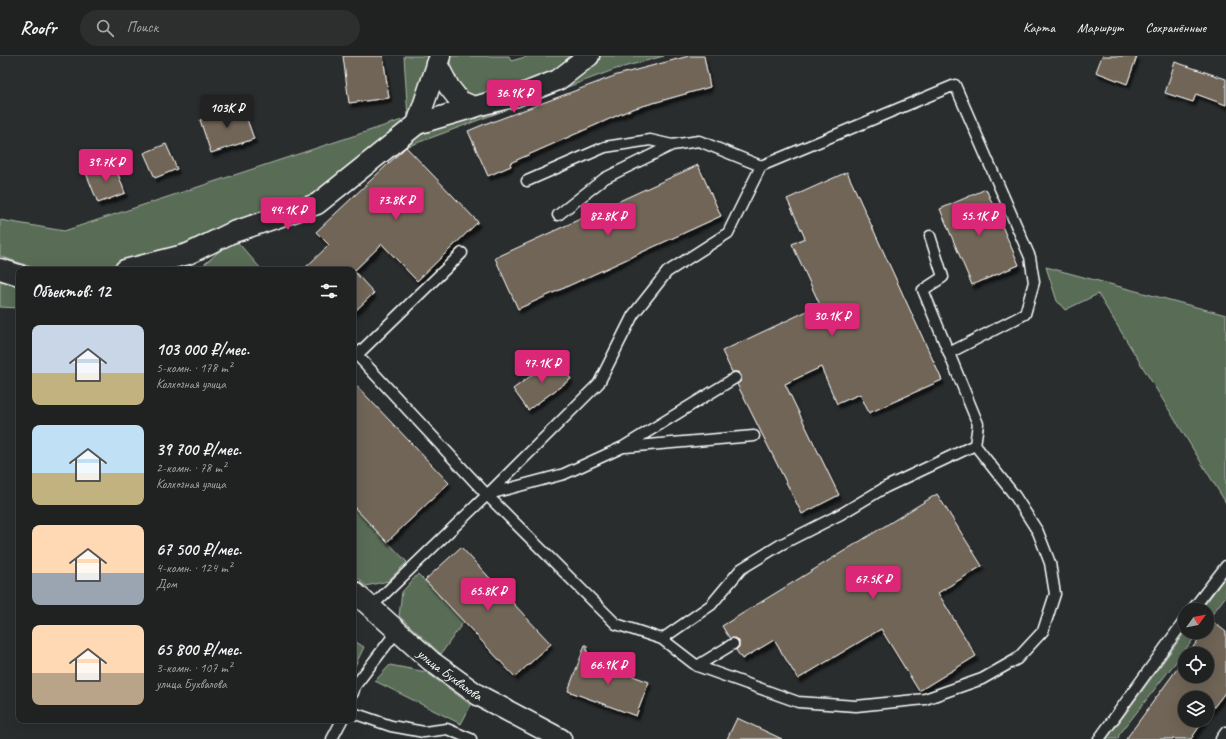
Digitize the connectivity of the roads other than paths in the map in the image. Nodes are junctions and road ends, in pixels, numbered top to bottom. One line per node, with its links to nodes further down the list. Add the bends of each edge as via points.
1 (588, 56): 3 (street, via 558,80 517,96)
2 (438, 60): 3 (street, via 449,87 460,101); 4 (street)
3 (474, 107): 4 (street)
4 (417, 124): 11 (street, via 317,204 231,233 188,254)
5 (672, 145): 6 (lane, via 699,141); 7 (lane, via 650,140 605,148); 8 (lane, via 604,178)
6 (761, 166): 14 (lane, via 954,85 1030,257 1034,282 1025,314); 19 (lane, via 728,233 667,272 633,315 599,383)
7 (526, 181)
8 (558, 215)
9 (930, 236): 14 (lane, via 943,277 923,290)
10 (462, 253): 19 (lane, via 357,355)
11 (137, 267)
12 (0, 269): 13 (street)
13 (16, 274)
14 (949, 353): 17 (lane, via 978,424)
15 (734, 378): 18 (lane)
16 (754, 436): 18 (lane)
17 (974, 445): 26 (lane, via 886,487 841,514 780,545 742,569 711,605); 28 (lane, via 1015,496 1038,532 1050,563 1055,594 1044,631 1017,658 982,679 925,699 856,706 798,702)
18 (622, 447): 19 (lane, via 564,474)
19 (487, 495): 23 (lane); 26 (lane, via 616,624)
20 (1226, 566): 22 (lane)
21 (356, 594): 23 (street, улица Бухвалова)
22 (1197, 603)
23 (371, 607): 25 (street, улица Бухвалова)
24 (1178, 630): 36 (lane)
25 (397, 631): 29 (lane); 35 (street, улица Бухвалова, via 431,661 478,695)
26 (662, 639): 28 (lane)
27 (733, 644): 28 (lane)
28 (697, 666)
29 (356, 686)
30 (356, 714): 34 (lane, via 391,726 424,732 447,729)
31 (340, 723): 33 (lane)
32 (1226, 732): 37 (lane)
33 (332, 739)
34 (471, 739)
35 (561, 739)
36 (1099, 739)
37 (1221, 739)

